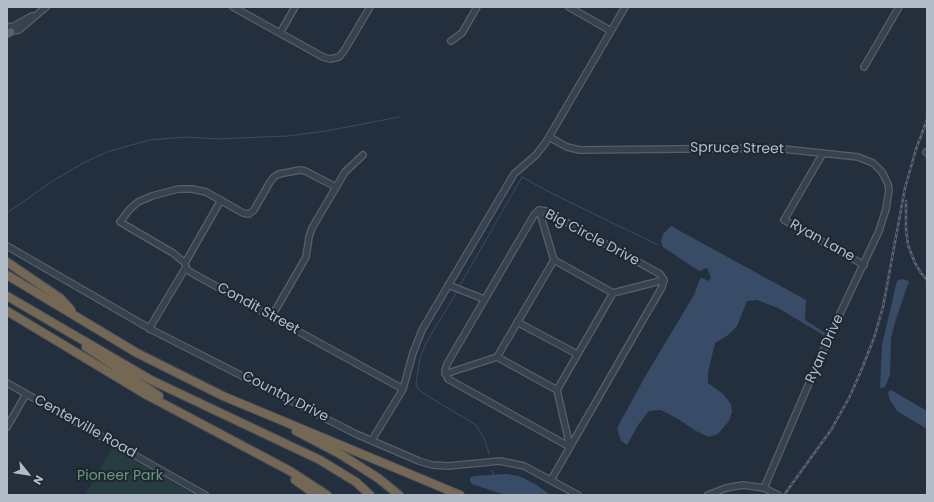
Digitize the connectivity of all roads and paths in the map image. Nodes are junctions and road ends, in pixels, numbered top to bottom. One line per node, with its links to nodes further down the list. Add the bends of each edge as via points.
1 (46, 7): 9 (street, via 24,27)
2 (233, 7): 11 (street)
3 (294, 7): 11 (street)
4 (370, 7): 11 (street, via 344,51 335,58 326,58)
5 (477, 7): 12 (street, via 462,33)
6 (569, 7): 10 (street)
7 (625, 7): 10 (street)
8 (899, 7): 13 (street)
9 (8, 31)
10 (611, 31): 14 (street)
11 (280, 33)
12 (451, 41)
13 (864, 67)
14 (549, 137): 15 (street, Spruce Street, via 567,147 580,150 770,147); 28 (street, via 541,150 514,174)
15 (823, 153): 19 (street, Spruce Street, via 858,157 879,168 888,184); 25 (street, Ryan Lane, via 784,220)
16 (363, 155): 17 (street, via 345,172)
17 (336, 187): 18 (street, via 300,170 274,177 249,214); 33 (street, via 310,232 305,260)
18 (221, 200): 24 (street); 24 (street, Condit Street, via 199,190 169,191 138,202 120,222 173,253)
19 (886, 209): 25 (street, Ryan Drive)
20 (540, 210): 22 (street); 27 (street, Big Circle Drive, via 660,274); 31 (street, Big Circle Drive, via 534,215)
21 (7, 246): 36 (street, Country Drive)
22 (554, 260): 29 (street); 35 (street)
23 (7, 262): 34 (highway, via 60,298)
24 (185, 265): 33 (street, Condit Street, via 192,273); 36 (street)
25 (864, 265): 51 (street, Ryan Drive, via 828,339)
26 (7, 275): 34 (highway)
27 (664, 280): 29 (street); 48 (street)
28 (448, 284): 31 (street); 41 (street, via 422,330)
29 (613, 293): 37 (street)
30 (8, 296): 45 (highway); 55 (highway, via 152,380 320,460 356,482)
31 (484, 299): 39 (street, Big Circle Drive, via 447,364)
32 (7, 311): 45 (highway, via 145,394)
33 (272, 316): 41 (street, Condit Street)
34 (82, 320): 44 (highway, via 142,356)
35 (517, 322): 37 (street); 38 (street)
36 (149, 329): 47 (street, Country Drive)
37 (577, 354): 42 (street)
38 (497, 357): 39 (street); 42 (street)
39 (446, 374): 48 (street, via 448,379)
40 (7, 383): 43 (street, Centerville Road)
41 (403, 389): 47 (street)
42 (557, 390): 48 (street)
43 (26, 394): 46 (street); 52 (street, Centerville Road)
44 (264, 414): 56 (highway, via 340,454); 57 (highway)
45 (197, 422): 49 (highway)
46 (7, 426)
47 (372, 440): 50 (street, Country Drive, via 432,465 500,461 524,466)
48 (570, 447): 50 (street)
49 (269, 460): 53 (highway); 54 (highway)
50 (551, 480): 58 (street, Country Drive)
51 (764, 488): 59 (street, via 743,485); 60 (street)
52 (205, 495)
53 (316, 495)
54 (327, 495)
55 (370, 495)
56 (399, 495)
57 (460, 495)
58 (578, 495)
59 (708, 495)
60 (778, 495)

